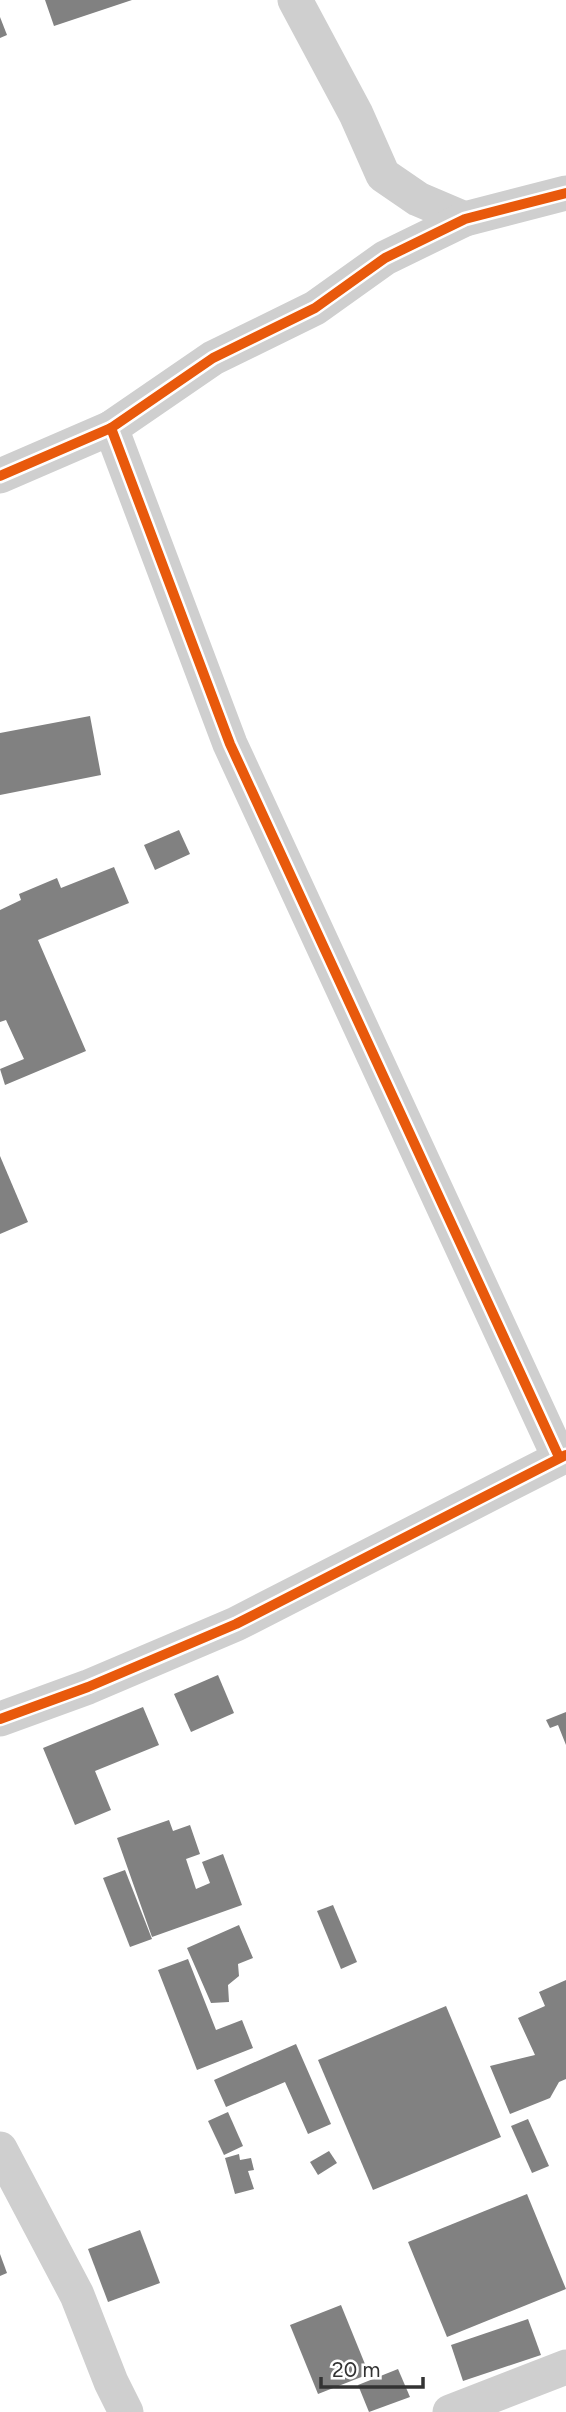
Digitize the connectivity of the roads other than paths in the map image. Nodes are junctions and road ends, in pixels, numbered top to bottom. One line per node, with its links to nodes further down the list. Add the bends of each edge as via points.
1 (295, 0): 3 (street, via 383,175 418,199)
2 (566, 193): 3 (street)
3 (465, 219): 4 (street, via 385,258 315,308 213,358)
4 (111, 428): 5 (street); 6 (street, via 230,744)
5 (0, 476)
6 (562, 1456): 7 (street, via 236,1624)
7 (0, 1719)
8 (0, 2149): 10 (street, via 77,2295)
9 (566, 2367): 11 (street)
10 (126, 2412)
11 (450, 2412)

